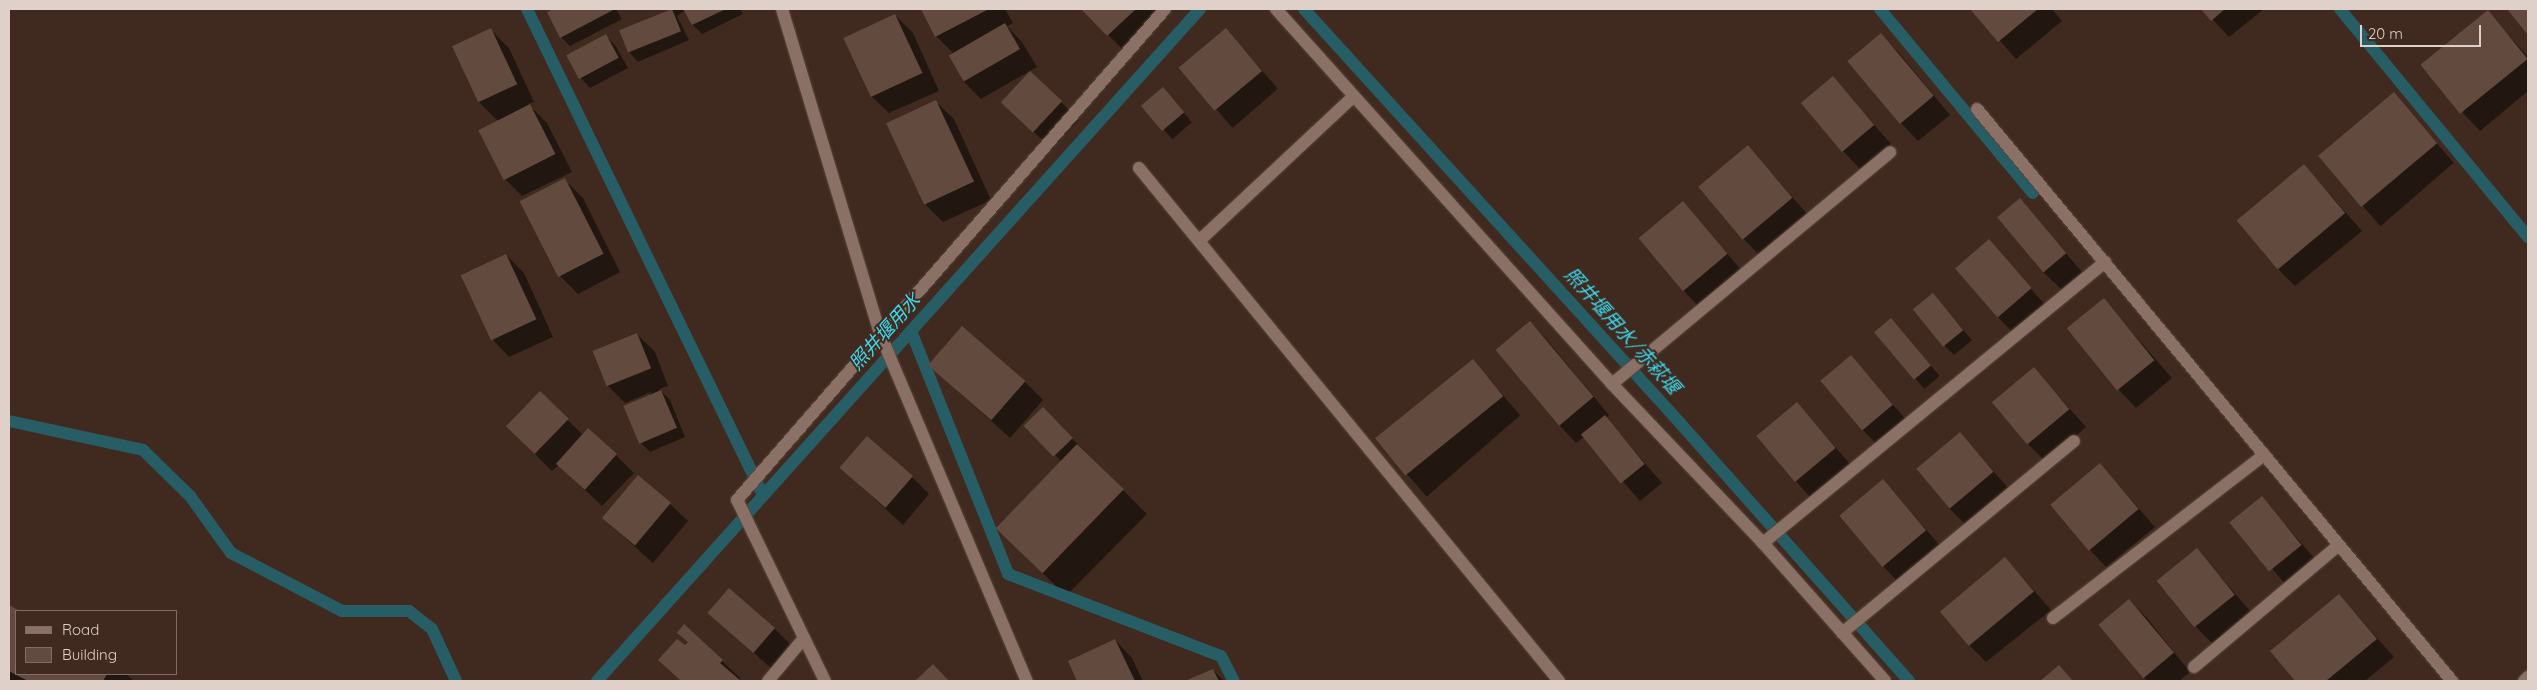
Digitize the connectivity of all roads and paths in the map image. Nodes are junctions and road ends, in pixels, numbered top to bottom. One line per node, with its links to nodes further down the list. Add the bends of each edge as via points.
1 (782, 9): 10 (street)
2 (1166, 9): 10 (street)
3 (1276, 9): 4 (street)
4 (1354, 96): 8 (street); 11 (street)
5 (1978, 108): 9 (street)
6 (1890, 152): 11 (street)
7 (1140, 168): 8 (street)
8 (1199, 241): 24 (street)
9 (2105, 262): 13 (street); 14 (street)
10 (881, 336): 18 (street, via 737,500); 23 (street)
11 (1612, 384): 14 (street)
12 (2074, 441): 17 (street)
13 (2264, 455): 15 (street); 16 (street)
14 (1763, 543): 17 (street)
15 (2339, 545): 19 (street); 26 (street)
16 (2054, 618)
17 (1842, 632): 25 (street)
18 (804, 638): 21 (street); 22 (street)
19 (2194, 667)
20 (2528, 677): 27 (street)
21 (768, 681)
22 (825, 681)
23 (1027, 681)
24 (1559, 681)
25 (1885, 681)
26 (2452, 681)
27 (2524, 681)

